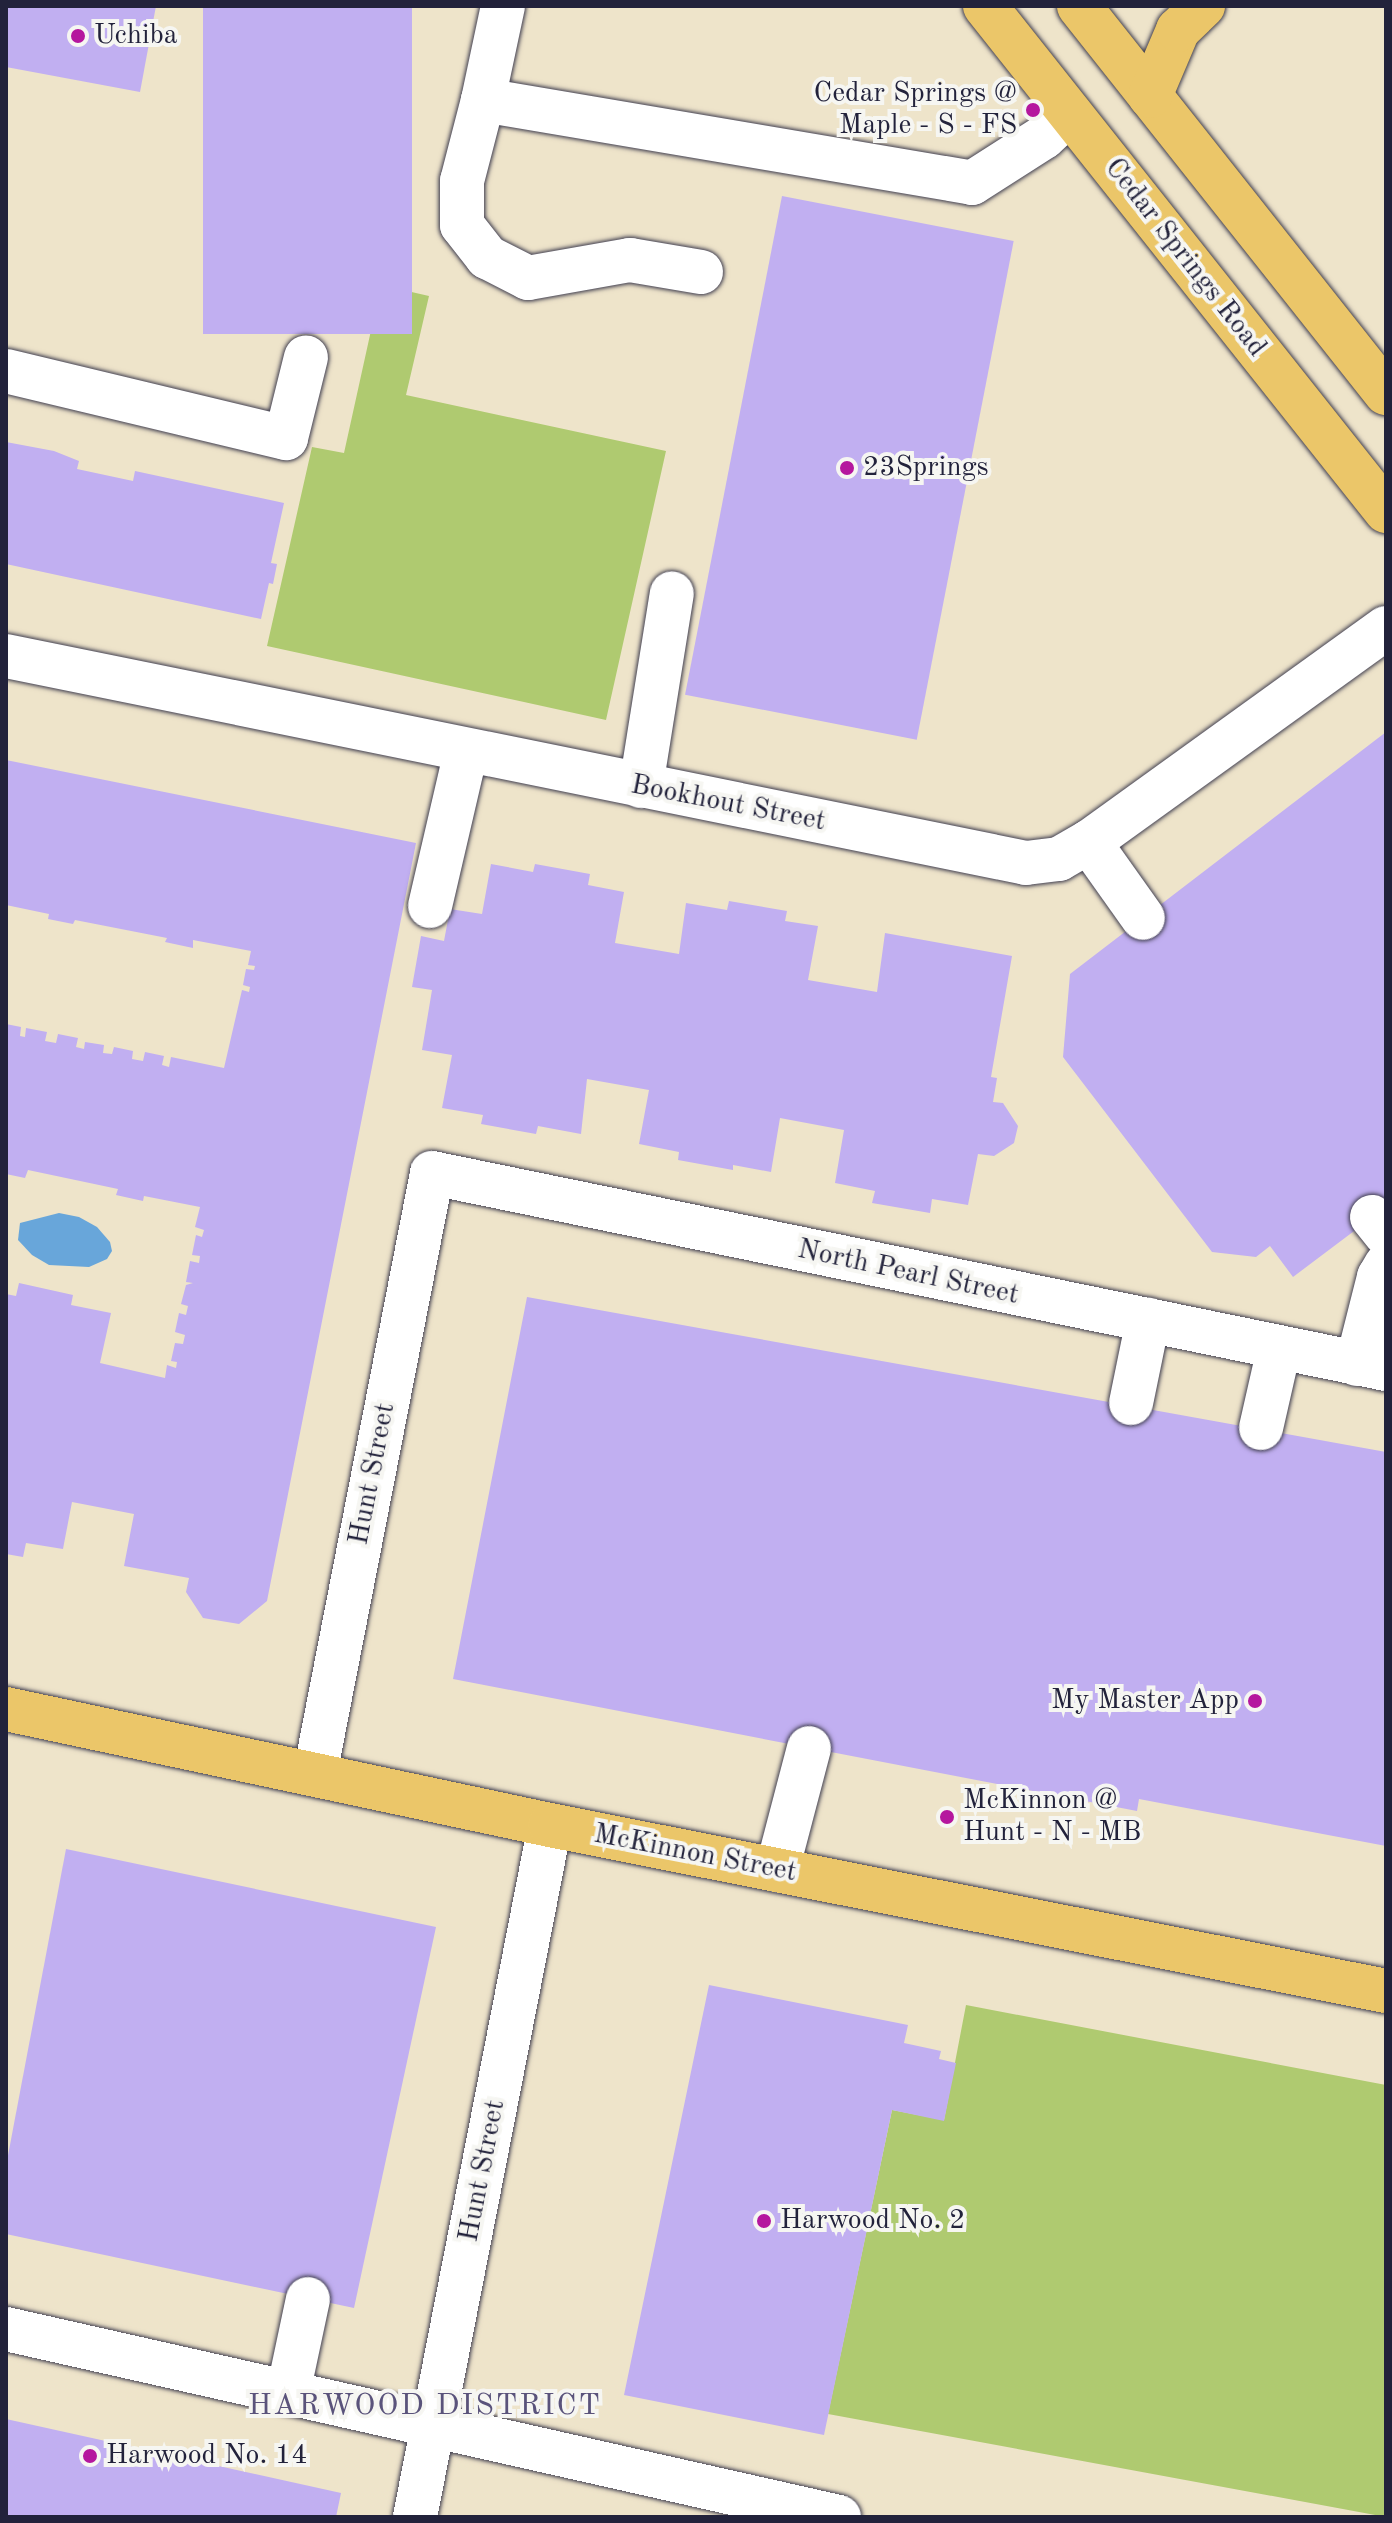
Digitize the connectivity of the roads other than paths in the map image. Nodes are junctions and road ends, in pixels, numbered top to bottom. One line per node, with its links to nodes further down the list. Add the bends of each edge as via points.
1 (503, 6): 6 (street)
2 (985, 6): 7 (main road, Cedar Springs Road)
3 (1079, 6): 5 (main road)
4 (1203, 6): 5 (main road, via 1178,30)
5 (1150, 96): 11 (main road)
6 (483, 100): 7 (street, via 972,183 1044,137); 8 (street, via 462,181 462,225 487,257 528,278 630,260)
7 (1070, 113): 12 (main road, Cedar Springs Road)
8 (701, 272)
9 (306, 357): 10 (street, via 286,438)
10 (6, 371)
11 (1386, 393)
12 (1372, 466): 13 (main road, Cedar Springs Road)
13 (1386, 511)
14 (672, 593): 18 (street)
15 (1386, 628): 19 (street, Bookhout Street)
16 (6, 656): 17 (street, Bookhout Street)
17 (466, 751): 18 (street, Bookhout Street); 20 (street)
18 (641, 786): 19 (street, Bookhout Street, via 1026,863 1059,859)
19 (1089, 842): 21 (street)
20 (430, 906)
21 (1143, 918)
22 (432, 1173): 24 (street, North Pearl Street); 31 (street, Hunt Street)
23 (1386, 1265): 26 (street, via 1379,1277)
24 (1148, 1320): 25 (street, North Pearl Street); 27 (street)
25 (1279, 1349): 26 (street, North Pearl Street); 28 (street)
26 (1372, 1366)
27 (1131, 1403)
28 (1261, 1428)
29 (6, 1709): 31 (main road, McKinnon Street)
30 (809, 1748): 33 (street)
31 (315, 1774): 32 (main road, McKinnon Street)
32 (550, 1825): 33 (main road, McKinnon Street); 38 (street, Hunt Street)
33 (777, 1870): 34 (main road, McKinnon Street)
34 (1386, 1991)
35 (308, 2299): 37 (street)
36 (6, 2329): 37 (street)
37 (288, 2393): 38 (street)
38 (433, 2423): 39 (street, Hunt Street); 40 (street)
39 (415, 2517)
40 (839, 2517)

